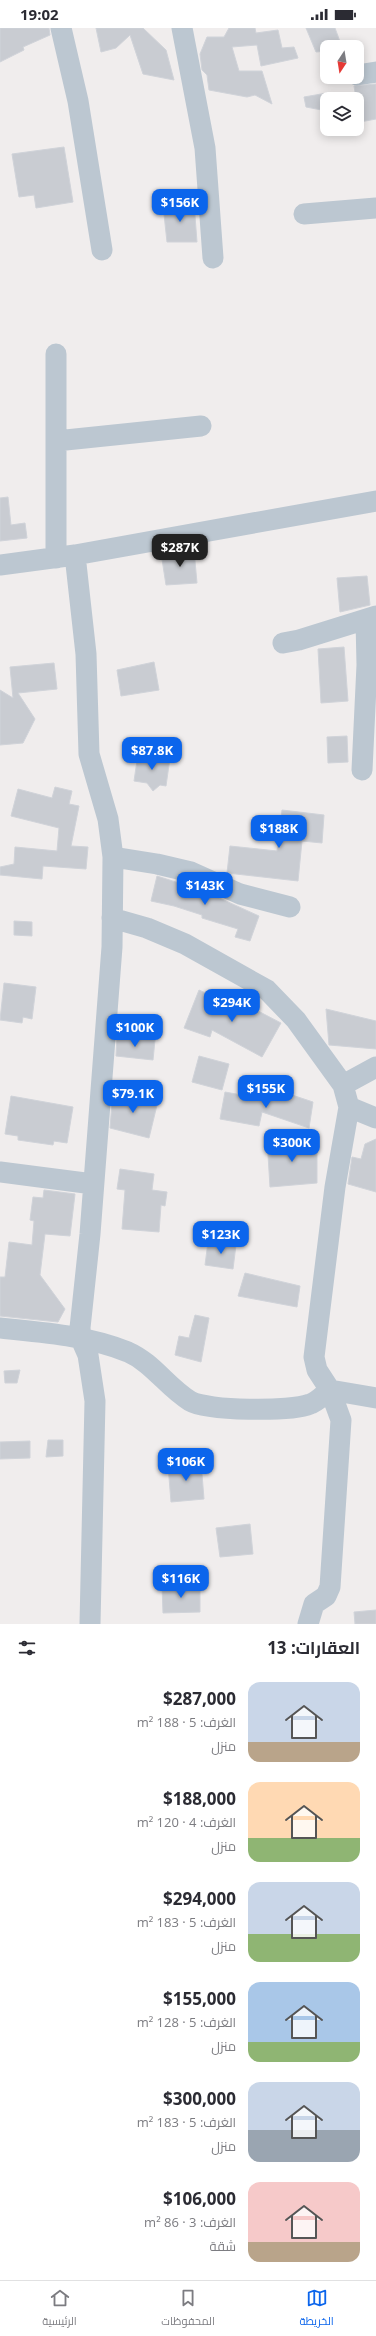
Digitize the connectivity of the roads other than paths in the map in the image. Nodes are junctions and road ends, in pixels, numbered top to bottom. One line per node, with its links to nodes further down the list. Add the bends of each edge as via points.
1 (61, 28): 7 (street, via 78,101)
2 (182, 28): 8 (street, via 205,148)
3 (376, 72): 4 (street)
4 (364, 73)
5 (376, 208): 6 (street)
6 (304, 214)
7 (102, 250)
8 (213, 258)
9 (56, 354): 11 (street)
10 (201, 426): 11 (street)
11 (56, 441): 13 (street)
12 (376, 501): 13 (street)
13 (66, 556): 14 (street); 18 (street, via 86,654 89,754 108,819)
14 (0, 565)
15 (371, 618): 16 (street); 17 (street)
16 (284, 643)
17 (362, 770)
18 (113, 857): 19 (street, via 191,872 240,894); 20 (street)
19 (290, 908)
20 (112, 918): 22 (street, via 147,928 185,944 267,990 296,1020); 26 (street)
21 (376, 1067): 22 (street)
22 (343, 1085): 23 (street)
23 (350, 1107): 24 (street); 29 (street, via 334,1188 314,1356 317,1370)
24 (376, 1118)
25 (0, 1172): 26 (street)
26 (93, 1184): 28 (street, via 81,1307)
27 (0, 1328): 28 (street)
28 (81, 1339): 29 (street, via 109,1345 145,1361 190,1401 200,1405 260,1410 286,1408 311,1404); 31 (street, via 88,1355 95,1401)
29 (330, 1390): 30 (street); 32 (street, via 341,1420 334,1512 334,1550 330,1587 326,1596 314,1604)
30 (376, 1398)
31 (90, 1624)
32 (308, 1624)

